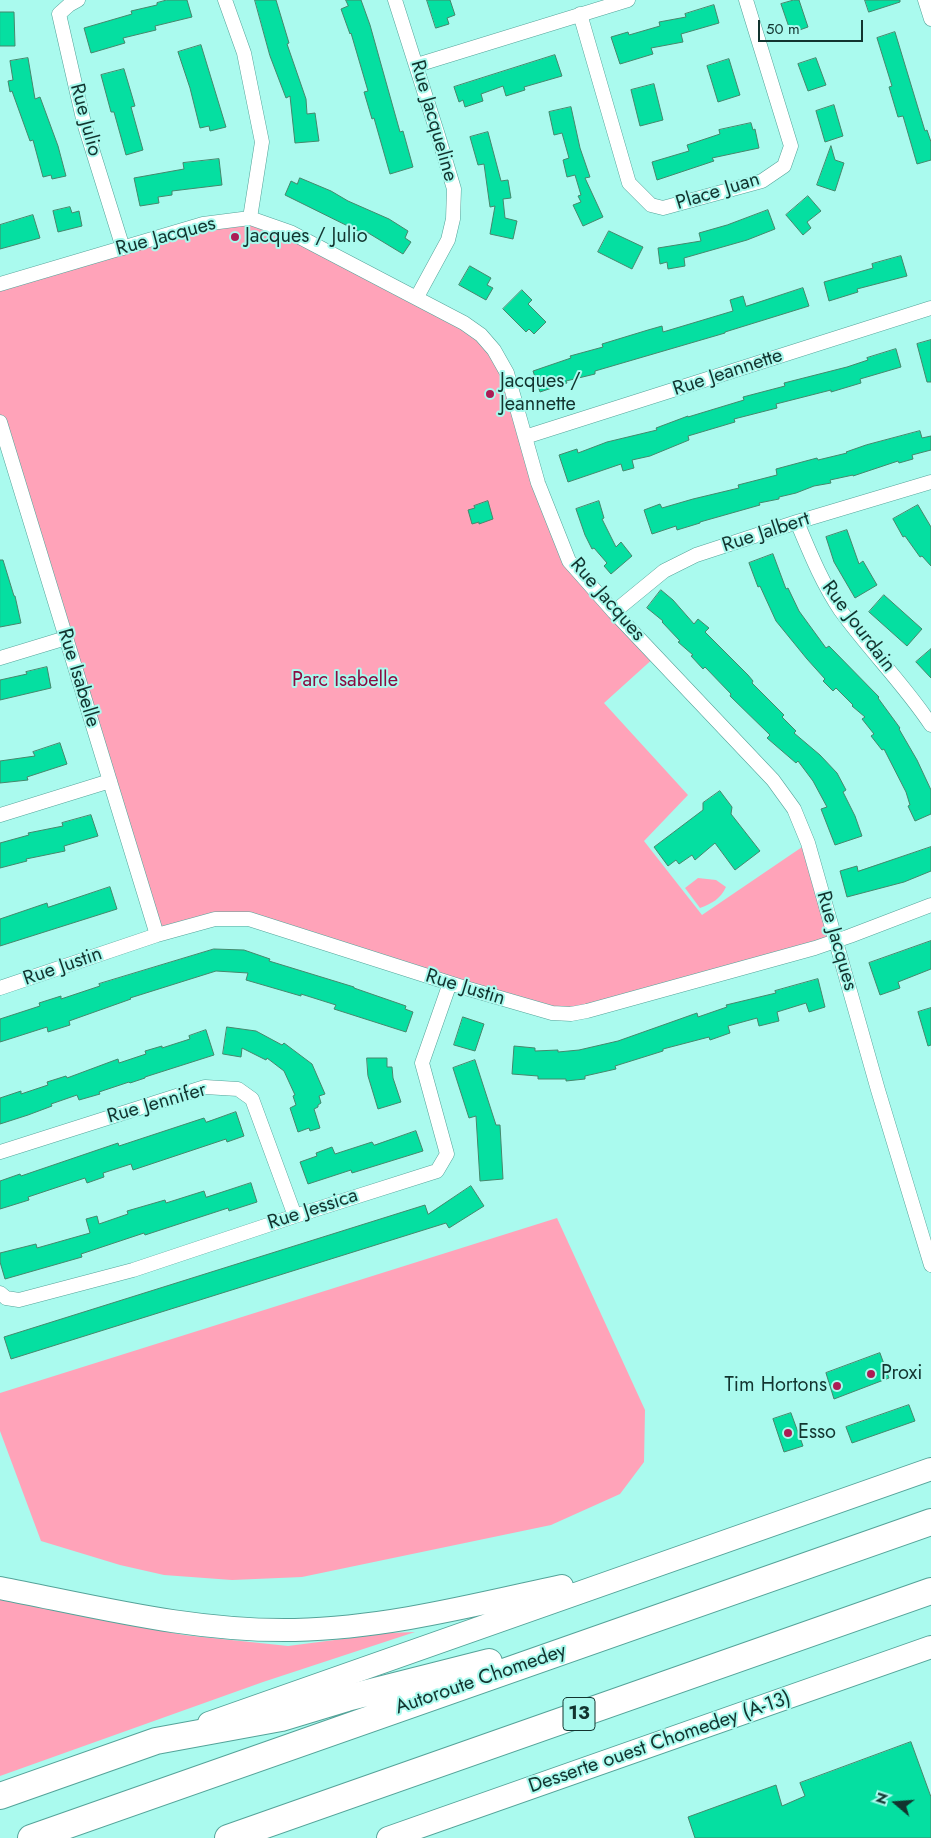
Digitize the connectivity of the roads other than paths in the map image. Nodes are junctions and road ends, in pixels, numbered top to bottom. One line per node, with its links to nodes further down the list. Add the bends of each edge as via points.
1 (78, 0): 11 (street, Rue Julio, via 59,14 84,123)
2 (225, 0): 10 (street, via 244,53 262,142)
3 (395, 0): 9 (street, Rue Jacqueline)
4 (628, 0): 7 (street)
5 (746, 0): 7 (street, Place Juan, via 791,146 784,166 762,181 663,208 651,206 629,183)
6 (925, 0): 8 (street)
7 (580, 14): 9 (street)
8 (931, 19)
9 (417, 65): 13 (street, Rue Jacqueline, via 454,189 453,219 448,240)
10 (250, 218): 11 (street, Rue Jacques, via 203,224); 13 (street, Rue Jacques, via 290,232)
11 (124, 248): 12 (street, Rue Jacques)
12 (0, 284)
13 (416, 297): 16 (street, Rue Jacques, via 464,323 494,350 507,372)
14 (931, 308): 16 (street, Rue Jeannette)
15 (0, 422): 20 (street, Rue Isabelle)
16 (525, 437): 19 (street, Rue Jacques, via 538,483 569,561)
17 (931, 482): 18 (street, Rue Jalbert)
18 (797, 522): 19 (street, Rue Jalbert, via 696,555 664,571); 22 (street, Rue Jourdain, via 821,580 842,612 916,701)
19 (614, 612): 27 (street, Rue Jacques, via 773,780 794,809 808,843)
20 (66, 638): 21 (street); 23 (street, Rue Isabelle)
21 (0, 658)
22 (931, 725)
23 (110, 781): 24 (street); 26 (street, Rue Isabelle)
24 (0, 815)
25 (931, 905): 27 (street, Rue Justin)
26 (157, 935): 28 (street, Rue Justin, via 216,919 249,919); 29 (street, Rue Justin)
27 (836, 941): 28 (street, Rue Justin, via 572,1014 552,1013); 32 (street, Rue Jacques)
28 (450, 984): 31 (street, Rue Jessica, via 422,1063 447,1154 437,1171)
29 (0, 988)
30 (0, 1152): 31 (street, Rue Jennifer, via 205,1087 238,1089 252,1099)
31 (295, 1216): 33 (street, Rue Jessica, via 134,1270 19,1300 6,1298)
32 (931, 1265)
33 (0, 1293)
34 (931, 1469): 36 (main road)
35 (931, 1522): 39 (highway, Autoroute Chomedey)
36 (664, 1563): 37 (main road, via 431,1615 316,1629 266,1630 191,1624); 41 (main road)
37 (0, 1588)
38 (931, 1591): 44 (highway, 13)
39 (662, 1617): 41 (highway, via 281,1718); 43 (highway, Autoroute Chomedey)
40 (931, 1647): 45 (main road, Desserte ouest Chomedey (A-13))
41 (156, 1741): 42 (highway)
42 (0, 1796)
43 (32, 1838)
44 (228, 1838)
45 (388, 1838)

